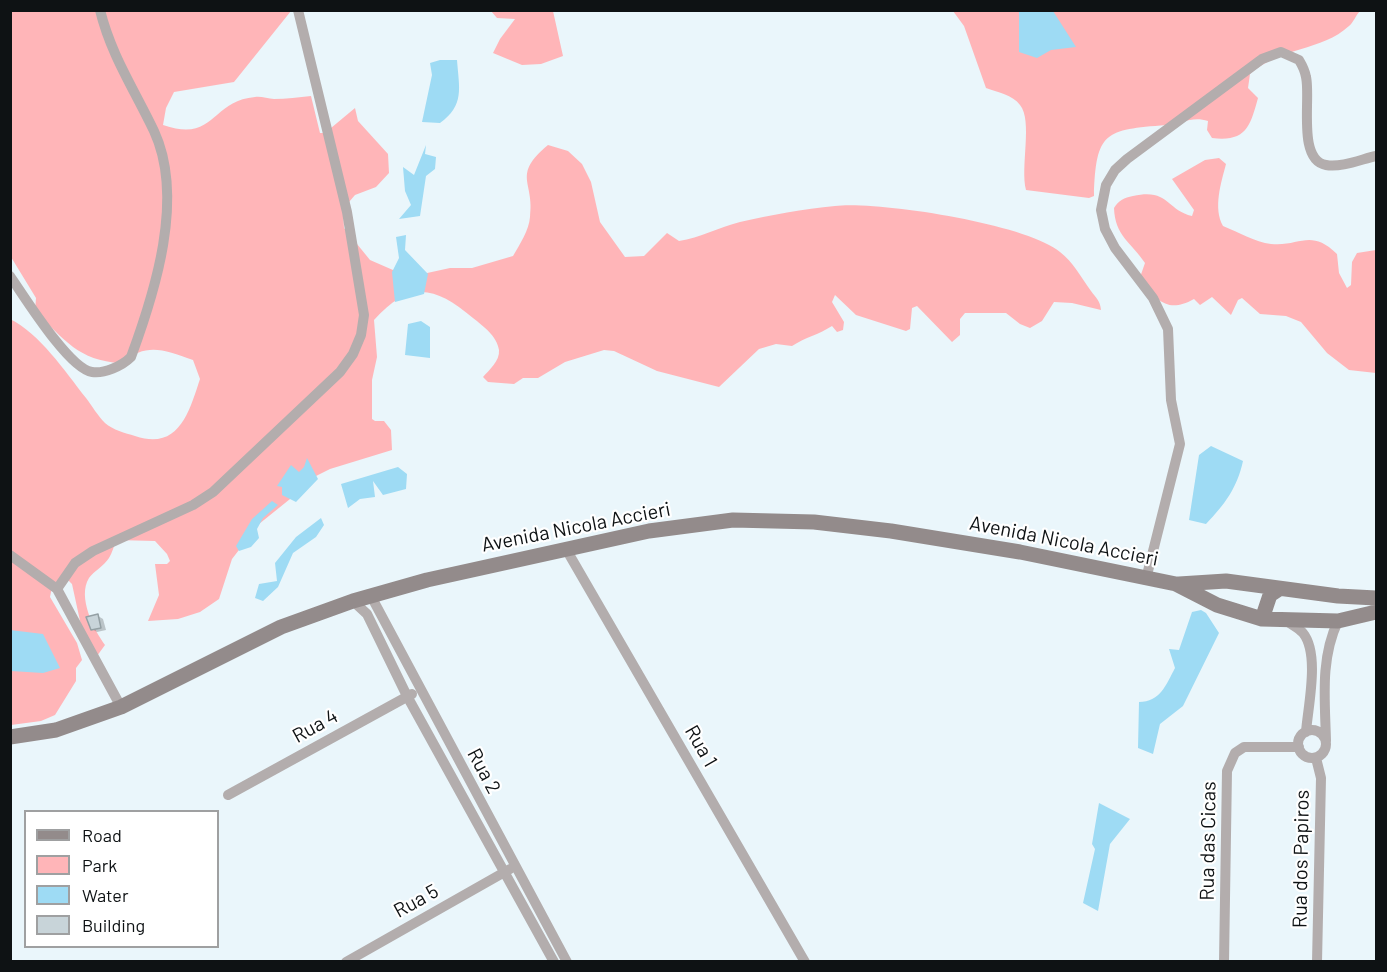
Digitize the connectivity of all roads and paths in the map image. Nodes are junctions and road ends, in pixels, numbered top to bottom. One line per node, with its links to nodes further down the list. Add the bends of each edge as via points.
1 (100, 10): 4 (street, via 109,46 155,133 167,200 165,233 150,300 131,357 103,371 79,367)
2 (297, 10): 9 (street, via 347,212 364,315 361,335 340,372 213,492 194,505 93,551 75,563)
3 (1377, 156): 7 (street, via 1326,165 1316,160 1309,149 1307,78 1299,60 1281,52 1262,59 1127,159 1106,185 1101,210 1105,229 1128,268 1153,298 1167,328 1171,348 1172,399 1180,444)
4 (10, 276)
5 (566, 549): 7 (street, Avenida Nicola Accieri, via 649,531 734,520 814,522 1020,552); 11 (street, Avenida Nicola Accieri, via 427,579); 33 (street, Rua 1)
6 (10, 555): 9 (street)
7 (1146, 579): 8 (street, Avenida Nicola Accieri)
8 (1176, 584): 10 (street, Avenida Nicola Accieri, via 1226,581); 16 (street, Avenida Nicola Accieri, via 1217,605)
9 (57, 588): 21 (street)
10 (1279, 589): 12 (street, Avenida Nicola Accieri); 16 (street, via 1270,595)
11 (371, 596): 14 (street, Avenida Nicola Accieri); 19 (street, Rua 2)
12 (1338, 596): 13 (street, Avenida Nicola Accieri); 18 (street)
13 (1377, 598)
14 (353, 601): 20 (street, Rua 2, via 367,614); 21 (street, Avenida Nicola Accieri, via 281,627)
15 (1377, 612): 18 (street, Avenida Nicola Accieri)
16 (1262, 619): 17 (street, Avenida Nicola Accieri)
17 (1287, 621): 18 (street, Avenida Nicola Accieri); 22 (street, via 1302,632 1310,645)
18 (1338, 621): 24 (street, via 1325,659)
19 (419, 690): 20 (street, Rua 4); 28 (street, Rua 2)
20 (407, 696): 27 (street, Rua 4); 29 (street, Rua 2)
21 (121, 707): 23 (street, Avenida Nicola Accieri, via 56,730)
22 (1306, 732): 24 (street, via 1318,732); 25 (street)
23 (10, 737)
24 (1326, 741): 26 (street, via 1325,750)
25 (1299, 747): 26 (street, via 1305,756); 34 (street, Rua das Cicas, via 1244,747 1229,761)
26 (1316, 758): 35 (street, Rua dos Papiros, via 1321,778)
27 (228, 795)
28 (515, 867): 29 (street, Rua 5); 32 (street, Rua 2)
29 (505, 873): 30 (street, Rua 5); 31 (street, Rua 2)
30 (346, 962)
31 (554, 962)
32 (567, 962)
33 (805, 962)
34 (1224, 962)
35 (1317, 962)

